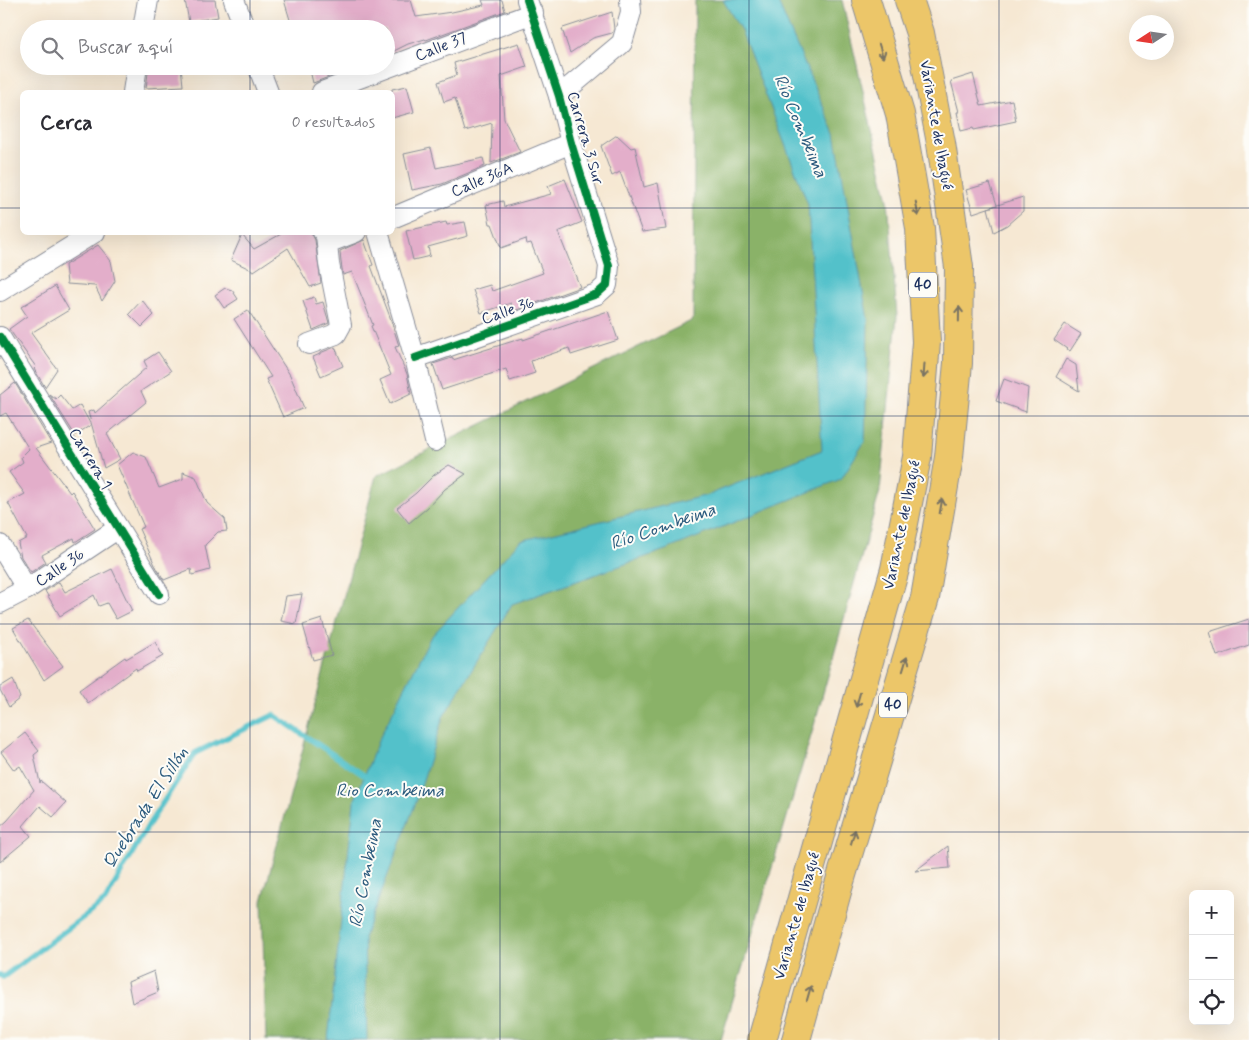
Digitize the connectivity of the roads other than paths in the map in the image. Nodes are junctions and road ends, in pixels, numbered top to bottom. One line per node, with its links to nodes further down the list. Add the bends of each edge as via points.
1 (148, 0): 8 (street)
2 (234, 0): 9 (street)
3 (630, 0): 18 (street, via 631,12 622,43)
4 (909, 0): 10 (highway, Variante de Ibagué / 40)
5 (922, 0): 10 (street)
6 (866, 2): 37 (highway, Variante de Ibagué / 40, one-way to 37, via 900,114 920,228 926,342 917,457 895,569)
7 (530, 6): 11 (street, Calle 37); 18 (street, Carrera 3 Sur)
8 (145, 20)
9 (242, 20)
10 (920, 32): 38 (highway, Variante de Ibagué / 40, one-way to 10, via 925,598 949,457 958,363 959,267 941,143)
11 (395, 62)
12 (136, 75): 15 (street)
13 (261, 75): 16 (street)
14 (363, 75): 17 (street, Calle 37)
15 (133, 90)
16 (267, 90)
17 (327, 90)
18 (559, 96): 19 (street, Carrera 3 Sur)
19 (571, 143): 20 (street, Calle 36A); 26 (street, Carrera 3 Sur, via 609,266)
20 (395, 217)
21 (90, 235): 27 (street)
22 (324, 235): 29 (street, via 341,325 336,334)
23 (326, 235): 24 (street, via 336,240)
24 (348, 235)
25 (379, 235): 30 (street)
26 (607, 285): 30 (street, Calle 36, via 597,294)
27 (0, 291)
28 (0, 337): 32 (street, Carrera 1)
29 (309, 344)
30 (415, 358): 31 (street)
31 (435, 441)
32 (117, 529): 34 (street, Calle 36); 35 (street, Carrera 1)
33 (0, 545): 34 (street)
34 (28, 589): 36 (street, Calle 36)
35 (159, 594)
36 (0, 603)
37 (762, 1040)
38 (796, 1040)

